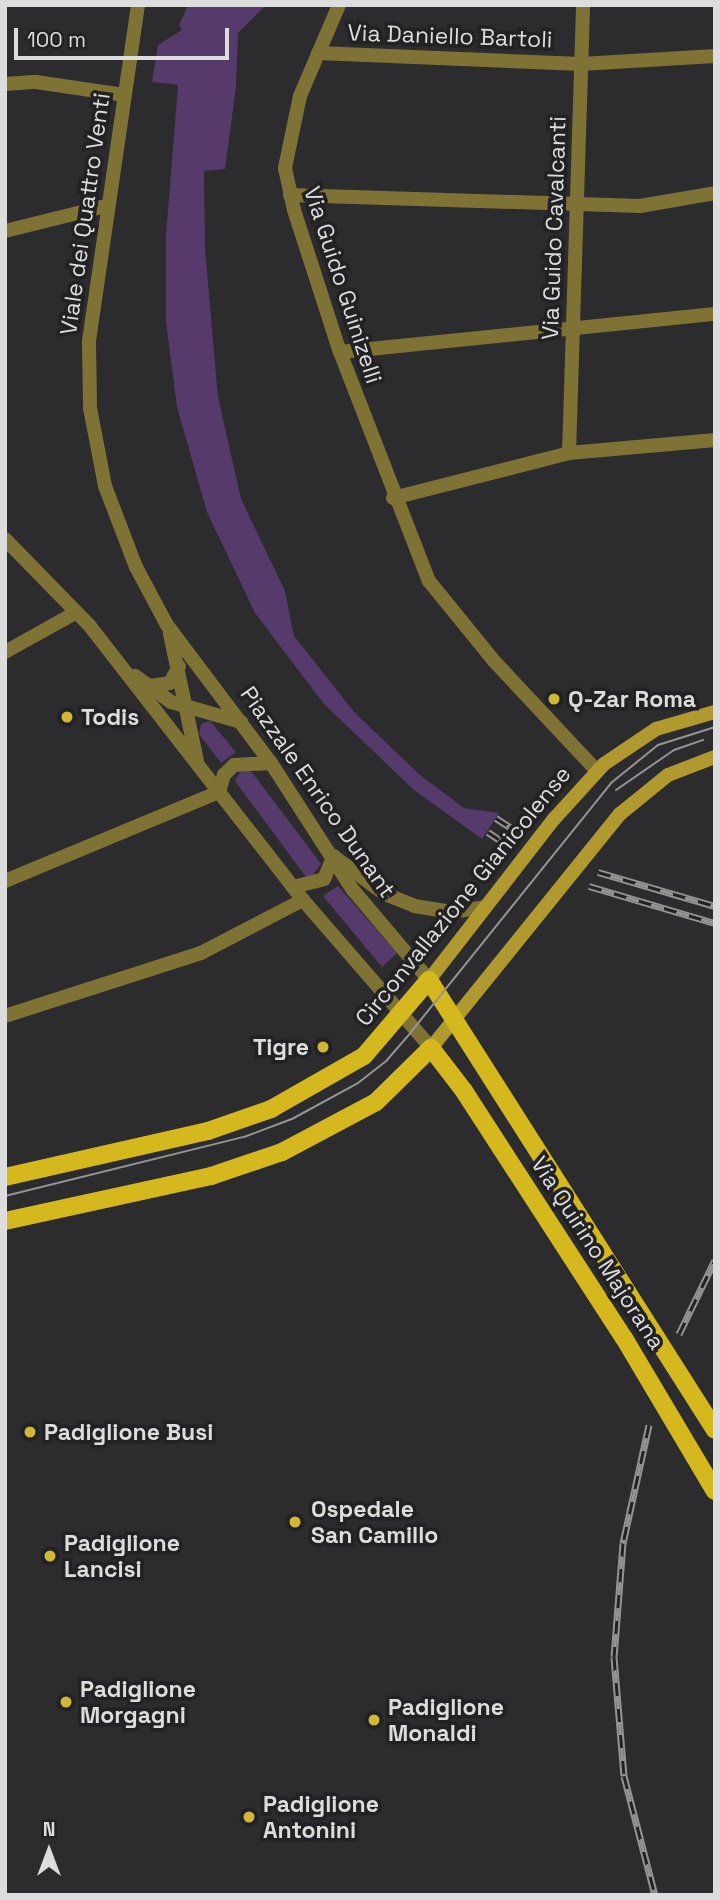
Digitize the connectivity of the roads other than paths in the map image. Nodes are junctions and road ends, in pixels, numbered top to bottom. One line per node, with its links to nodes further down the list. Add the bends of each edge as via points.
1 (138, 5): 8 (street, Viale dei Quattro Venti)
2 (339, 5): 4 (street, Via Guido Guinizelli)
3 (583, 5): 6 (street, Via Guido Cavalcanti)
4 (318, 53): 6 (street, Via Daniello Bartoli); 10 (street, Via Guido Guinizelli, via 289,134 285,168)
5 (715, 56): 6 (street, Via Daniello Bartoli)
6 (581, 64): 11 (street, Via Guido Cavalcanti)
7 (5, 84): 8 (street, via 36,82)
8 (124, 96): 12 (street, Viale dei Quattro Venti)
9 (715, 193): 11 (street, via 649,205)
10 (290, 195): 11 (street); 16 (street, Via Guido Guinizelli)
11 (579, 205): 15 (street, Via Guido Cavalcanti)
12 (106, 206): 13 (street); 22 (street, Viale dei Quattro Venti, via 89,342 94,436 122,535)
13 (5, 231)
14 (715, 314): 15 (street)
15 (574, 328): 16 (street); 18 (street, Via Guido Cavalcanti)
16 (340, 352): 19 (street, Via Guido Guinizelli)
17 (715, 440): 18 (street)
18 (569, 453): 19 (street)
19 (393, 498): 33 (street, Via Guido Guinizelli, via 434,589)
20 (5, 539): 21 (street)
21 (77, 612): 23 (street); 25 (street)
22 (167, 625): 24 (street); 29 (street, Piazzale Enrico Dunant)
23 (5, 652)
24 (179, 666): 26 (street, via 170,683); 27 (street)
25 (124, 667): 26 (street); 31 (street)
26 (149, 686): 27 (street)
27 (188, 707): 29 (street); 31 (street)
28 (715, 712): 33 (main road, Circonvallazione Gianicolense, via 649,733)
29 (242, 722): 32 (street, Piazzale Enrico Dunant)
30 (715, 757): 43 (main road, via 668,775 620,814)
31 (197, 763): 34 (street)
32 (271, 763): 34 (street, via 234,765 224,775); 35 (street, Piazzale Enrico Dunant)
33 (597, 771): 39 (main road, Circonvallazione Gianicolense)
34 (219, 792): 36 (street); 37 (street)
35 (334, 856): 37 (street, via 330,871 320,882); 39 (street, via 405,903 443,912); 40 (street, Piazzale Enrico Dunant, via 365,906)
36 (5, 881)
37 (293, 887): 38 (street)
38 (303, 900): 41 (street); 42 (street, via 201,953)
39 (485, 907): 40 (main road, Circonvallazione Gianicolense)
40 (429, 981): 41 (main road, Circonvallazione Gianicolense); 43 (main road, Piazzale Enrico Dunant)
41 (401, 1015): 44 (street); 45 (main road, Circonvallazione Gianicolense, via 349,1067 261,1114)
42 (5, 1016)
43 (456, 1018): 44 (main road); 48 (main road, Via Quirino Majorana)
44 (431, 1048): 46 (main road, via 376,1102 282,1152 211,1176); 47 (main road, Via Quirino Majorana, via 494,1136)
45 (5, 1177)
46 (5, 1222)
47 (677, 1421): 49 (main road, via 698,1434); 50 (main road, Via Quirino Majorana)
48 (715, 1430)
49 (715, 1435)
50 (715, 1491)

